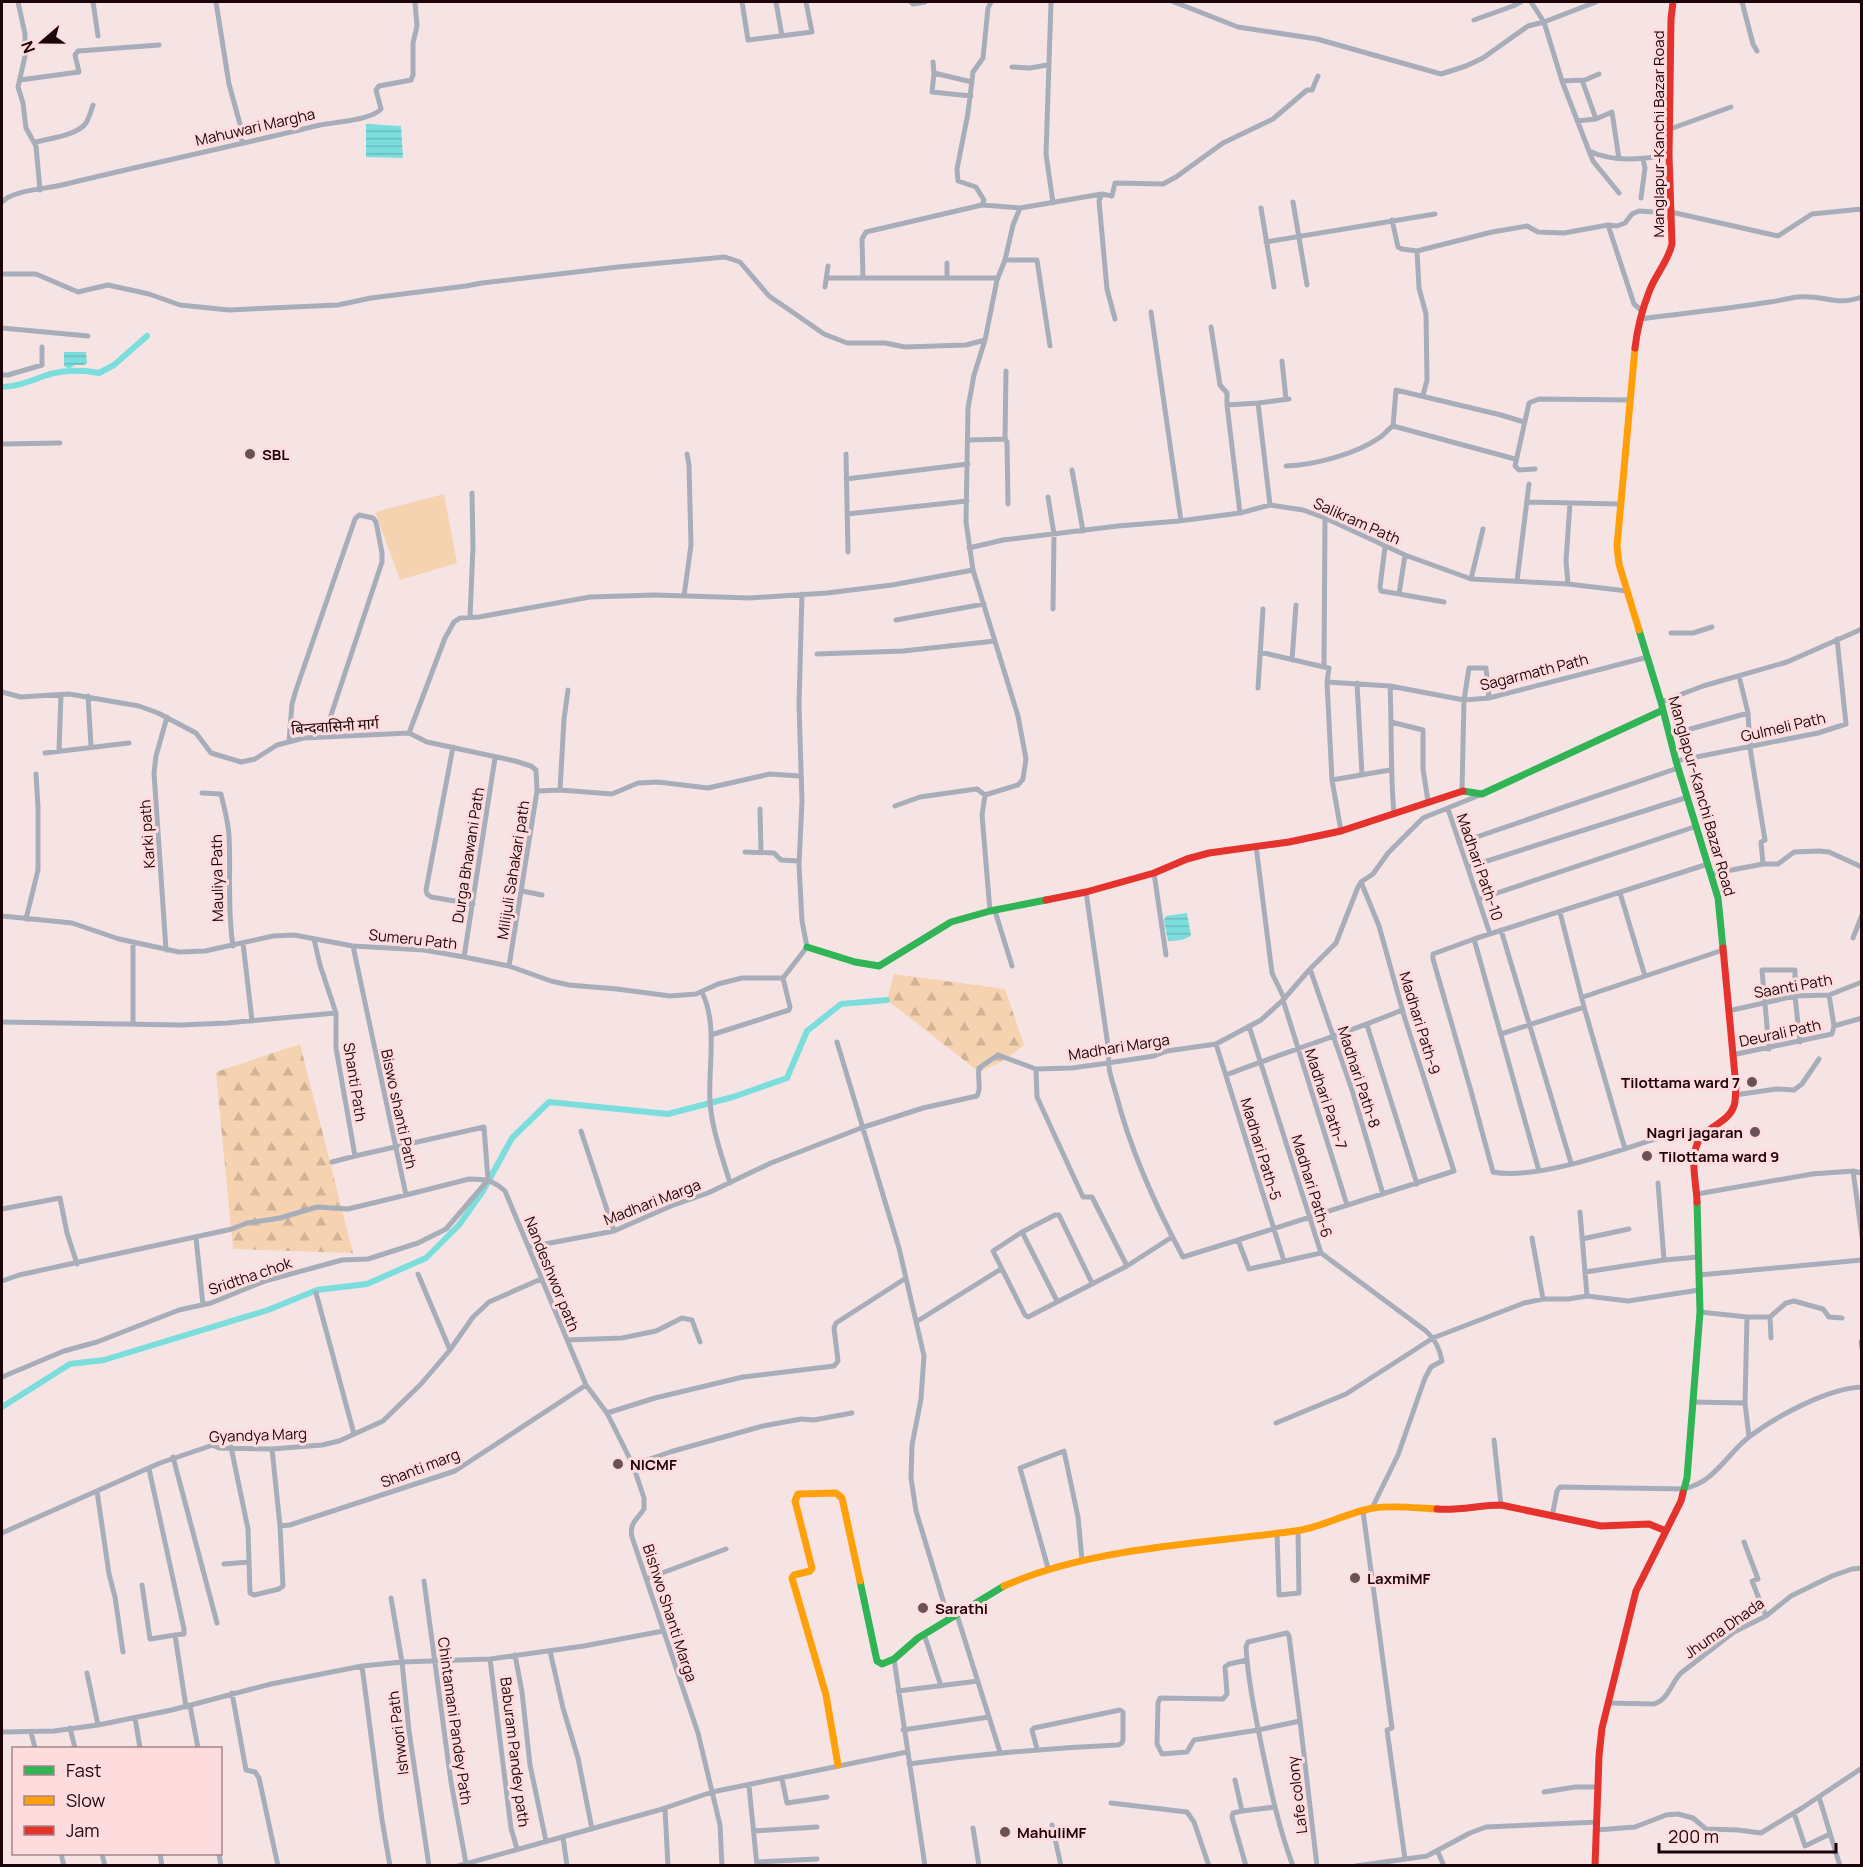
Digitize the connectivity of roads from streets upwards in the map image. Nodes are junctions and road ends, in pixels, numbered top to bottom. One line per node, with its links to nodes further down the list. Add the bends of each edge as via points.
1 (18, 2): 19 (street)
2 (24, 2): 19 (street)
3 (93, 2): 22 (street)
4 (216, 2): 43 (street)
5 (415, 2): 43 (street, Mahuwari Margha, via 413,75 406,82 379,86 379,111)
6 (742, 2): 23 (street, via 748,40)
7 (776, 2): 23 (street)
8 (806, 2): 23 (street, via 812,32)
9 (911, 2): 10 (street)
10 (925, 2)
11 (991, 2): 35 (street, via 983,58 973,72)
12 (1051, 2): 27 (street)
13 (1174, 2): 21 (street, via 1238,27 1317,39 1441,74 1483,58 1528,26)
14 (1521, 2): 20 (street)
15 (1531, 2): 21 (street)
16 (1596, 2): 21 (street)
17 (1673, 2): 41 (street, Manglapur-Kanchi Bazar Road)
18 (1742, 2): 25 (street)
19 (21, 9): 32 (street, via 25,56)
20 (1474, 20)
21 (1544, 22): 34 (street)
22 (98, 36)
23 (782, 36)
24 (159, 45): 32 (street, via 78,51 75,55 79,72)
25 (1757, 51)
26 (933, 62): 29 (street)
27 (1047, 65): 28 (street); 54 (street, via 1046,154)
28 (1012, 67)
29 (934, 73): 35 (street); 36 (street, via 932,92)
30 (1599, 74): 33 (street)
31 (1318, 76): 50 (street, via 1312,90 1273,118 1223,143 1176,177 1163,184 1115,183 1112,196)
32 (20, 80): 42 (street, via 26,128)
33 (1582, 80): 34 (street); 39 (street)
34 (1562, 81): 40 (street)
35 (972, 82): 36 (street)
36 (971, 96): 55 (street, via 958,181 976,187 984,200)
37 (93, 105): 42 (street, via 81,128)
38 (1731, 107): 41 (street)
39 (1596, 119): 40 (street); 46 (street, via 1612,112)
40 (1577, 121): 44 (street)
41 (1670, 129): 45 (street, Manglapur-Kanchi Bazar Road)
42 (35, 142): 48 (street)
43 (242, 143): 48 (street, Mahuwari Margha)
44 (1589, 151): 46 (street); 49 (street, via 1593,162)
45 (1669, 155): 47 (street); 60 (street, Manglapur-Kanchi Bazar Road)
46 (1619, 159): 47 (street)
47 (1643, 159): 51 (street)
48 (40, 190): 52 (street, Mahuwari Margha, via 10,195)
49 (1619, 192)
50 (1102, 194): 54 (street); 80 (street, via 1099,201 1107,289)
51 (1641, 198)
52 (2, 202)
53 (1293, 202): 63 (street)
54 (1053, 203): 56 (street)
55 (982, 205): 56 (street); 73 (street, via 866,232 862,239)
56 (1020, 208): 66 (street)
57 (1261, 208): 64 (street)
58 (1862, 209): 60 (street, via 1812,214 1778,236)
59 (1435, 214): 61 (street)
60 (1671, 215): 62 (street, via 1639,211 1625,223); 79 (street, Manglapur-Kanchi Bazar Road, via 1670,254 1649,291)
61 (1392, 220): 63 (street); 65 (street, via 1398,247)
62 (1608, 225): 65 (street, via 1564,233 1538,232 1527,226); 79 (street)
63 (1300, 237): 64 (street); 74 (street)
64 (1266, 242): 76 (street)
65 (1417, 251): 90 (street, via 1419,288 1426,314 1427,380)
66 (1005, 260): 72 (street); 85 (street, via 1037,260)
67 (947, 263): 71 (street)
68 (828, 266): 70 (street)
69 (2, 274): 84 (street, via 36,274 78,292 108,285 180,305 254,310 338,305 482,283 725,257 741,262 769,296 824,334 848,343 905,347 966,345)
70 (827, 278): 73 (street); 75 (street)
71 (947, 278): 72 (street); 73 (street)
72 (998, 278): 84 (street)
73 (863, 279)
74 (1308, 285)
75 (825, 287)
76 (1274, 287)
77 (1862, 297): 79 (street, via 1849,302 1797,297)
78 (1151, 312): 120 (street)
79 (1641, 315): 91 (street, Manglapur-Kanchi Bazar Road)
80 (1114, 319)
81 (1211, 327): 93 (street)
82 (2, 328): 83 (street)
83 (88, 336)
84 (985, 340): 96 (street, via 970,397)
85 (1050, 346)
86 (42, 347): 89 (street, via 42,365)
87 (1282, 361): 92 (street, via 1288,399)
88 (1006, 371): 97 (street)
89 (2, 375)
90 (1423, 395): 94 (street); 95 (street, via 1396,390)
91 (1631, 400): 94 (street, via 1534,400 1529,403); 115 (street, Manglapur-Kanchi Bazar Road)
92 (1258, 403): 93 (street); 116 (street)
93 (1227, 405): 117 (street)
94 (1524, 422): 102 (street)
95 (1394, 426): 102 (street); 104 (street, via 1353,450 1307,465)
96 (969, 440): 97 (street); 103 (street)
97 (1005, 440): 114 (street)
98 (60, 443): 99 (street)
99 (2, 444)
100 (687, 454): 135 (street, via 692,538)
101 (846, 454): 107 (street)
102 (1515, 459): 106 (street, via 1518,470)
103 (968, 464): 107 (street); 111 (street)
104 (1286, 466)
105 (1072, 470): 122 (street)
106 (1535, 470)
107 (846, 479): 118 (street)
108 (1529, 483): 112 (street)
109 (472, 493): 141 (street)
110 (1048, 497): 123 (street)
111 (967, 501): 118 (street); 125 (street)
112 (1527, 502): 113 (street); 130 (street)
113 (1570, 503): 115 (street); 131 (street)
114 (1008, 504)
115 (1621, 504): 132 (street, Manglapur-Kanchi Bazar Road, via 1618,555)
116 (1270, 505): 117 (street, Salikram Path); 119 (street, Salikram Path)
117 (1240, 513): 120 (street, Salikram Path)
118 (847, 514): 126 (street)
119 (1325, 518): 124 (street, Salikram Path); 152 (street)
120 (1181, 521): 122 (street, Salikram Path)
121 (1483, 529): 129 (street)
122 (1083, 531): 123 (street, Salikram Path)
123 (1054, 534): 125 (street, Salikram Path); 139 (street)
124 (1385, 547): 127 (street, Salikram Path); 134 (street, via 1380,589)
125 (969, 548): 128 (street)
126 (848, 552)
127 (1405, 555): 129 (street, Salikram Path); 134 (street)
128 (973, 570): 133 (street, via 858,590); 137 (street)
129 (1471, 579): 130 (street, Salikram Path)
130 (1517, 581): 131 (street, Salikram Path)
131 (1568, 584): 132 (street, Salikram Path)
132 (1627, 591): 150 (street, Manglapur-Kanchi Bazar Road)
133 (802, 594): 135 (street, via 750,598); 183 (street)
134 (1399, 594): 136 (street)
135 (684, 596): 141 (street, via 590,597)
136 (1444, 602)
137 (984, 604): 142 (street); 147 (street)
138 (1296, 605): 151 (street)
139 (1053, 609)
140 (1263, 609): 148 (street)
141 (470, 617): 168 (street, via 457,620 449,630)
142 (896, 620)
143 (1712, 627): 145 (street, via 1693,633)
144 (1862, 629): 146 (street)
145 (1671, 633)
146 (1837, 639): 153 (street, via 1787,662); 175 (street, Gulmeli Path, via 1847,723 1818,734)
147 (995, 641): 149 (street, via 903,651); 190 (street, via 1026,759 1023,779 1018,784)
148 (1260, 652): 151 (street); 157 (street)
149 (818, 654)
150 (1648, 657): 162 (street, Sagarmath Path); 164 (street, Manglapur-Kanchi Bazar Road)
151 (1292, 660): 152 (street)
152 (1323, 667): 154 (street, via 1329,668)
153 (1739, 676): 164 (street, via 1703,686); 165 (street)
154 (1327, 682): 155 (street, Sagarmath Path); 184 (street)
155 (1357, 683): 156 (street, Sagarmath Path); 182 (street)
156 (1390, 686): 163 (street, Sagarmath Path); 167 (street)
157 (1258, 688)
158 (568, 690): 185 (street)
159 (2, 692): 160 (street, बिन्दवासिनी मार्ग, via 21,697)
160 (61, 694): 161 (street, बिन्दवासिनी मार्ग); 176 (street)
161 (88, 696): 166 (street, बिन्दवासिनी मार्ग, via 139,706); 173 (street)
162 (1489, 698): 163 (street, Sagarmath Path); 163 (street, via 1486,668 1469,668)
163 (1464, 700): 187 (street)
164 (1662, 706): 169 (street, Manglapur-Kanchi Bazar Road); 189 (street)
165 (1748, 713): 169 (street); 175 (street)
166 (167, 717): 171 (street, बिन्दवासिनी मार्ग, via 196,733 211,753 236,761 248,762); 232 (street, Karki path, via 154,773)
167 (1391, 722): 180 (street); 192 (street, via 1423,730)
168 (409, 733): 170 (street, बिन्दवासिनी मार्ग); 174 (street)
169 (1669, 735): 179 (street, Manglapur-Kanchi Bazar Road)
170 (324, 736): 171 (street, बिन्दवासिनी मार्ग); 171 (street, via 382,562 373,518 354,519 296,690)
171 (289, 741)
172 (129, 743): 173 (street)
173 (90, 746): 176 (street)
174 (453, 747): 178 (street); 216 (street, via 426,892 431,897)
175 (1750, 748): 179 (street, Gulmeli Path); 205 (street, via 1765,840 1761,842)
176 (59, 750): 177 (street)
177 (45, 753)
178 (495, 758): 186 (street, Milijuli Sahakari path, via 531,766 536,770); 216 (street, Durga Bhawani Path)
179 (1677, 765): 191 (street, Manglapur-Kanchi Bazar Road); 199 (street, Gulmeli Path)
180 (1390, 770): 182 (street); 196 (street)
181 (36, 774): 221 (street, via 38,870)
182 (1362, 775): 184 (street)
183 (800, 776): 185 (street, via 770,774 708,788 638,783 612,794); 203 (street)
184 (1332, 780): 198 (street)
185 (560, 790): 186 (street)
186 (537, 791): 211 (street, Milijuli Sahakari path)
187 (1462, 791): 189 (street); 192 (street)
188 (202, 793): 229 (street, Mauliya Path, via 221,794 229,833)
189 (1482, 794): 195 (street, Madhari Marga)
190 (985, 795): 193 (street, via 977,789 920,797); 217 (street, via 982,815)
191 (1688, 797): 197 (street, Manglapur-Kanchi Bazar Road); 206 (street)
192 (1428, 801): 196 (street)
193 (895, 806)
194 (760, 809): 202 (street)
195 (1448, 809): 199 (street, Madhari Path-10); 210 (street, Madhari Marga, via 1423,818)
196 (1394, 814): 198 (street)
197 (1697, 826): 204 (street, Manglapur-Kanchi Bazar Road); 215 (street)
198 (1341, 831): 200 (street)
199 (1459, 843): 206 (street, Madhari Path-10)
200 (1256, 846): 208 (street, via 1187,859); 246 (street, Madhari Path-7, via 1272,973)
201 (745, 852): 202 (street)
202 (761, 852): 203 (street, via 774,853 784,861)
203 (799, 861): 231 (street)
204 (1708, 864): 209 (street, Manglapur-Kanchi Bazar Road); 213 (street)
205 (1763, 864): 207 (street, via 1778,864 1794,852 1819,851); 209 (street)
206 (1467, 867): 215 (street, Madhari Path-10)
207 (1862, 867)
208 (1154, 873): 212 (street); 234 (street)
209 (1711, 874): 233 (street, Manglapur-Kanchi Bazar Road, via 1718,898)
210 (1361, 882): 238 (street, Madhari Marga, via 1336,943); 249 (street, Madhari Path-9, via 1379,926)
211 (522, 891): 214 (street); 236 (street, Milijuli Sahakari path)
212 (1086, 892): 217 (street); 271 (street)
213 (1620, 893): 218 (street); 239 (street)
214 (542, 895)
215 (1479, 899): 223 (street, Madhari Path-10)
216 (474, 904): 235 (street, Durga Bhawani Path)
217 (992, 911): 231 (street, via 951,922 874,967); 237 (street)
218 (1560, 912): 222 (street); 245 (street)
219 (1862, 915): 224 (street)
220 (2, 916): 221 (street, Sumeru Path)
221 (26, 919): 227 (street, Sumeru Path, via 72,923)
222 (1501, 930): 223 (street); 255 (street)
223 (1490, 934): 226 (street)
224 (1853, 938)
225 (314, 939): 228 (street, Sumeru Path, via 289,934); 230 (street, Sumeru Path); 251 (street, Shanti Path)
226 (1474, 939): 260 (street); 283 (street, via 1433,954 1434,967 1493,1172)
227 (133, 942): 232 (street, Sumeru Path); 256 (street)
228 (243, 943): 229 (street, Sumeru Path); 253 (street)
229 (233, 946): 232 (street, Sumeru Path, via 197,952)
230 (353, 946): 235 (street, Sumeru Path, via 424,950); 278 (street, Biswo shanti Path)
231 (807, 947): 240 (street)
232 (166, 950)
233 (1723, 950): 239 (street); 250 (street, Manglapur-Kanchi Bazar Road)
234 (1166, 955)
235 (464, 957): 236 (street, Sumeru Path)
236 (509, 966): 242 (street, Sumeru Path, via 569,985 670,996)
237 (1012, 966)
238 (1310, 969): 246 (street, Madhari Marga); 262 (street, Madhari Path-8)
239 (1645, 975): 245 (street)
240 (783, 978): 242 (street, Sumeru Path, via 742,978); 261 (street, via 789,1010)
241 (1862, 981): 243 (street, Saanti Path)
242 (702, 992): 261 (street)
243 (1829, 995): 244 (street, Saanti Path); 259 (street)
244 (1795, 996): 247 (street, Saanti Path); 247 (street, via 1795,970 1762,970); 264 (street)
245 (1583, 997): 248 (street)
246 (1284, 999): 258 (street, Madhari Marga); 266 (street, Madhari Path-7)
247 (1765, 1003): 250 (street, Saanti Path); 267 (street)
248 (1584, 1007): 255 (street); 279 (street)
249 (1402, 1010): 257 (street); 289 (street, Madhari Path-9, via 1454,1171)
250 (1728, 1011): 268 (street, Manglapur-Kanchi Bazar Road)
251 (336, 1013): 253 (street); 280 (street, Shanti Path, via 336,1048)
252 (1862, 1018): 259 (street, Deurali Path)
253 (252, 1021): 256 (street)
254 (2, 1022): 256 (street)
255 (1529, 1023): 260 (street); 282 (street)
256 (133, 1024)
257 (1367, 1025): 262 (street); 289 (street)
258 (1249, 1026): 265 (street, Madhari Marga); 270 (street, Madhari Path-6)
259 (1834, 1026): 264 (street, Deurali Path, via 1832,1034)
260 (1501, 1034): 283 (street)
261 (711, 1035): 287 (street, via 712,1125)
262 (1333, 1035): 266 (street); 290 (street, Madhari Path-8)
263 (837, 1042): 275 (street)
264 (1800, 1042): 267 (street, Deurali Path)
265 (1216, 1044): 271 (street, Madhari Marga); 273 (street, Madhari Path-5)
266 (1297, 1048): 270 (street); 293 (street, Madhari Path-7)
267 (1769, 1049): 268 (street, Deurali Path)
268 (1732, 1055): 274 (street, Manglapur-Kanchi Bazar Road)
269 (1819, 1059): 274 (street, via 1794,1090)
270 (1262, 1061): 273 (street); 296 (street, Madhari Path-6)
271 (1108, 1064): 272 (street, Madhari Marga); 301 (street, via 1147,1186)
272 (1036, 1069): 275 (street, Madhari Marga, via 998,1056 979,1068 977,1096); 314 (street, via 1037,1097 1083,1198 1092,1197)
273 (1226, 1075): 297 (street, Madhari Path-5)
274 (1735, 1095): 277 (street, via 1731,1112)
275 (861, 1128): 287 (street, Madhari Marga); 319 (street, via 890,1214)
276 (581, 1131): 299 (street)
277 (1697, 1142): 279 (street, via 1676,1132); 291 (street, via 1693,1160)
278 (394, 1146): 280 (street); 286 (street, via 484,1127); 292 (street, Biswo shanti Path)
279 (1625, 1149): 282 (street)
280 (355, 1156): 281 (street)
281 (332, 1162)
282 (1571, 1163): 283 (street)
283 (1539, 1171)
284 (1853, 1171): 285 (street); 291 (street, via 1812,1174); 302 (street)
285 (1862, 1173)
286 (488, 1180): 292 (street, via 469,1179); 307 (street, Nandeshwor path, via 505,1191); 328 (street, Sridtha chok, via 451,1225 435,1236 368,1259 342,1260 282,1276)
287 (730, 1183): 299 (street, Madhari Marga)
288 (1658, 1183): 310 (street)
289 (1417, 1184): 290 (street)
290 (1383, 1194): 293 (street)
291 (1697, 1194): 309 (street)
292 (406, 1195): 303 (street, via 348,1209 317,1207)
293 (1347, 1205): 296 (street)
294 (2, 1209): 313 (street, via 60,1198)
295 (1580, 1212): 305 (street)
296 (1309, 1218): 297 (street); 308 (street, Madhari Path-6)
297 (1273, 1229): 306 (street); 312 (street, Madhari Path-5)
298 (1629, 1229): 305 (street)
299 (614, 1231): 307 (street, Madhari Marga)
300 (1022, 1232): 315 (street, via 994,1249); 322 (street, via 1059,1215); 327 (street)
301 (1172, 1237): 306 (street, via 1183,1257); 314 (street)
302 (1862, 1237)
303 (195, 1238): 313 (street); 328 (street)
304 (1532, 1238): 326 (street)
305 (1582, 1239): 316 (street)
306 (1239, 1240): 312 (street, via 1249,1269)
307 (529, 1247): 320 (street, Nandeshwor path)
308 (1321, 1253): 312 (street); 334 (street, Madhari Path-6)
309 (1698, 1257): 310 (street); 318 (street)
310 (1664, 1260): 316 (street)
311 (1862, 1260): 318 (street)
312 (1284, 1261)
313 (77, 1264): 321 (street)
314 (1126, 1266): 322 (street)
315 (1001, 1269): 327 (street, via 1028,1317); 333 (street)
316 (1585, 1272): 325 (street)
317 (418, 1274): 340 (street)
318 (1699, 1275): 323 (street)
319 (906, 1278): 333 (street); 348 (street, via 836,1323 838,1362 834,1366 742,1377)
320 (541, 1279): 336 (street, Nandeshwor path); 340 (street, Gyandya Marg, via 489,1302)
321 (2, 1281)
322 (1092, 1283): 327 (street)
323 (1699, 1290): 325 (street, via 1628,1301); 329 (street)
324 (315, 1293): 351 (street)
325 (1587, 1296): 326 (street)
326 (1543, 1299): 334 (street)
327 (1057, 1301)
328 (203, 1305): 342 (street, Sridtha chok, via 172,1312)
329 (1700, 1312): 330 (street); 346 (street)
330 (1747, 1317): 331 (street); 347 (street)
331 (1770, 1317): 332 (street, via 1794,1301 1823,1309 1829,1317); 335 (street)
332 (1842, 1318)
333 (916, 1322): 384 (street, via 924,1367 912,1454 913,1499)
334 (1433, 1338): 350 (street, via 1346,1394); 362 (street, via 1442,1361 1431,1367 1425,1378 1398,1455)
335 (1771, 1338)
336 (567, 1340): 337 (street, via 622,1338 656,1331 685,1318 692,1320); 343 (street, Nandeshwor path)
337 (700, 1342)
338 (1861, 1342): 339 (street)
339 (1862, 1349)
340 (450, 1350): 351 (street, Gyandya Marg, via 383,1421)
341 (2, 1369): 342 (street)
342 (2, 1377)
343 (586, 1385): 348 (street, Bishwo Shanti Marga); 366 (street, Shanti marg, via 455,1471)
344 (1860, 1387): 345 (street); 352 (street, via 1812,1401)
345 (1862, 1394)
346 (1692, 1402): 347 (street); 359 (street)
347 (1745, 1403): 352 (street)
348 (607, 1413): 357 (street, Bishwo Shanti Marga)
349 (852, 1413): 357 (street, via 763,1426)
350 (1276, 1423)
351 (354, 1434): 355 (street, Gyandya Marg, via 322,1445)
352 (1749, 1437): 359 (street, via 1707,1479)
353 (1494, 1440): 361 (street)
354 (231, 1447): 355 (street, Gyandya Marg); 356 (street, Gyandya Marg, via 213,1445); 374 (street, via 248,1528)
355 (272, 1449): 366 (street)
356 (173, 1457): 358 (street, Gyandya Marg); 385 (street)
357 (633, 1465): 378 (street, Bishwo Shanti Marga, via 644,1509 630,1529)
358 (149, 1469): 360 (street, Gyandya Marg); 388 (street, via 184,1629 184,1633)
359 (1685, 1489): 364 (street, via 1560,1487); 368 (street)
360 (97, 1491): 370 (street, Gyandya Marg); 390 (street)
361 (1501, 1505): 362 (street, via 1455,1511); 364 (street)
362 (1372, 1508): 363 (street)
363 (1363, 1511): 367 (street); 449 (street)
364 (1552, 1517): 368 (street, via 1601,1526 1649,1524)
365 (1294, 1523): 367 (street)
366 (280, 1526): 374 (street, via 283,1588 251,1595)
367 (1296, 1531): 369 (street); 369 (street, via 1299,1593 1279,1595)
368 (1666, 1531): 403 (street, via 1636,1590)
369 (1277, 1532): 373 (street)
370 (2, 1533)
371 (1744, 1542): 383 (street, via 1758,1579 1752,1581)
372 (726, 1549): 378 (street)
373 (1082, 1560): 376 (street); 376 (street, via 1078,1516 1064,1451 1020,1468)
374 (249, 1562): 375 (street)
375 (224, 1564)
376 (1048, 1568): 382 (street, via 988,1594)
377 (1862, 1568): 383 (street, Jhuma Dhada, via 1802,1590)
378 (646, 1579): 386 (street, Bishwo Shanti Marga)
379 (424, 1581): 396 (street, Chintamani Pandey Path)
380 (142, 1585): 388 (street, via 150,1639)
381 (391, 1598): 395 (street, Ishwori Path)
382 (957, 1616): 384 (street); 399 (street)
383 (1766, 1616): 403 (street, Jhuma Dhada, via 1740,1628 1682,1673 1660,1702)
384 (949, 1620): 387 (street)
385 (217, 1623)
386 (663, 1631): 389 (street); 428 (street, Bishwo Shanti Marga, via 698,1733)
387 (924, 1634): 393 (street); 400 (street)
388 (175, 1635): 404 (street)
389 (550, 1651): 391 (street); 441 (street)
390 (123, 1652)
391 (515, 1655): 392 (street); 445 (street, via 530,1765)
392 (490, 1659): 396 (street); 446 (street, Baburam Pandey path)
393 (894, 1659): 401 (street); 422 (street, via 882,1664 877,1661 842,1498 836,1493 798,1494 795,1501 812,1568 792,1578 826,1695)
394 (1247, 1660): 407 (street, Lafe colony, via 1248,1642 1287,1633); 411 (street); 411 (street, via 1225,1667 1227,1694 1223,1699 1160,1698 1157,1744 1162,1754 1182,1753 1189,1750 1194,1740)
395 (402, 1662): 396 (street); 397 (street); 455 (street, Ishwori Path)
396 (434, 1662): 450 (street, Chintamani Pandey Path)
397 (362, 1666): 402 (street); 454 (street)
398 (87, 1673): 408 (street)
399 (978, 1681): 400 (street); 405 (street)
400 (940, 1686): 401 (street)
401 (898, 1691): 410 (street)
402 (232, 1693): 404 (street); 453 (street, via 246,1770 255,1772 259,1778)
403 (1608, 1703): 427 (street, via 1600,1744)
404 (188, 1706): 406 (street); 417 (street)
405 (989, 1717): 410 (street); 420 (street)
406 (135, 1718): 408 (street); 416 (street)
407 (1300, 1721): 411 (street); 466 (street, Lafe colony)
408 (98, 1725): 409 (street)
409 (70, 1728): 413 (street); 415 (street)
410 (903, 1730): 419 (street)
411 (1258, 1730): 433 (street)
412 (2, 1732): 413 (street)
413 (31, 1732): 414 (street)
414 (35, 1747)
415 (75, 1747)
416 (140, 1747)
417 (198, 1747)
418 (1037, 1749): 418 (street, via 1034,1728 1123,1712 1122,1743); 420 (street)
419 (907, 1752): 421 (street); 422 (street)
420 (1000, 1752): 421 (street)
421 (909, 1764): 460 (street)
422 (838, 1765): 424 (street)
423 (1862, 1768): 431 (street)
424 (782, 1779): 426 (street); 430 (street, via 787,1803)
425 (1235, 1780): 435 (street)
426 (749, 1786): 428 (street); 442 (street)
427 (1598, 1787): 429 (street); 438 (street)
428 (712, 1792): 434 (street); 459 (street, Bishwo Shanti Marga, via 720,1825)
429 (1544, 1792)
430 (827, 1797)
431 (1819, 1797): 436 (street); 443 (street)
432 (1111, 1803): 463 (street, via 1187,1812)
433 (1275, 1807): 435 (street); 465 (street)
434 (665, 1809): 441 (street); 458 (street)
435 (1242, 1811): 464 (street, via 1232,1817)
436 (1794, 1813): 438 (street, via 1761,1833 1706,1829 1693,1818 1678,1814 1635,1827); 443 (street, via 1805,1846)
437 (1052, 1825): 462 (street)
438 (1598, 1826): 447 (street, via 1486,1827); 469 (street)
439 (817, 1827): 442 (street)
440 (974, 1828): 461 (street)
441 (592, 1829): 444 (street)
442 (754, 1831): 452 (street)
443 (1830, 1834): 470 (street)
444 (563, 1837): 445 (street); 457 (street)
445 (546, 1841): 446 (street)
446 (517, 1849): 451 (street)
447 (1438, 1851): 449 (street); 468 (street)
448 (817, 1858): 452 (street)
449 (1405, 1859): 467 (street)
450 (466, 1863): 451 (street); 456 (street)
451 (475, 1863)
452 (757, 1864)
453 (278, 1866)
454 (390, 1866)
455 (429, 1866)
456 (458, 1866)
457 (567, 1866)
458 (668, 1866)
459 (722, 1866)
460 (925, 1866)
461 (979, 1866)
462 (1061, 1866)
463 (1209, 1866)
464 (1246, 1866)
465 (1293, 1866)
466 (1317, 1866)
467 (1356, 1866)
468 (1444, 1866)
469 (1595, 1866)
470 (1840, 1866)

